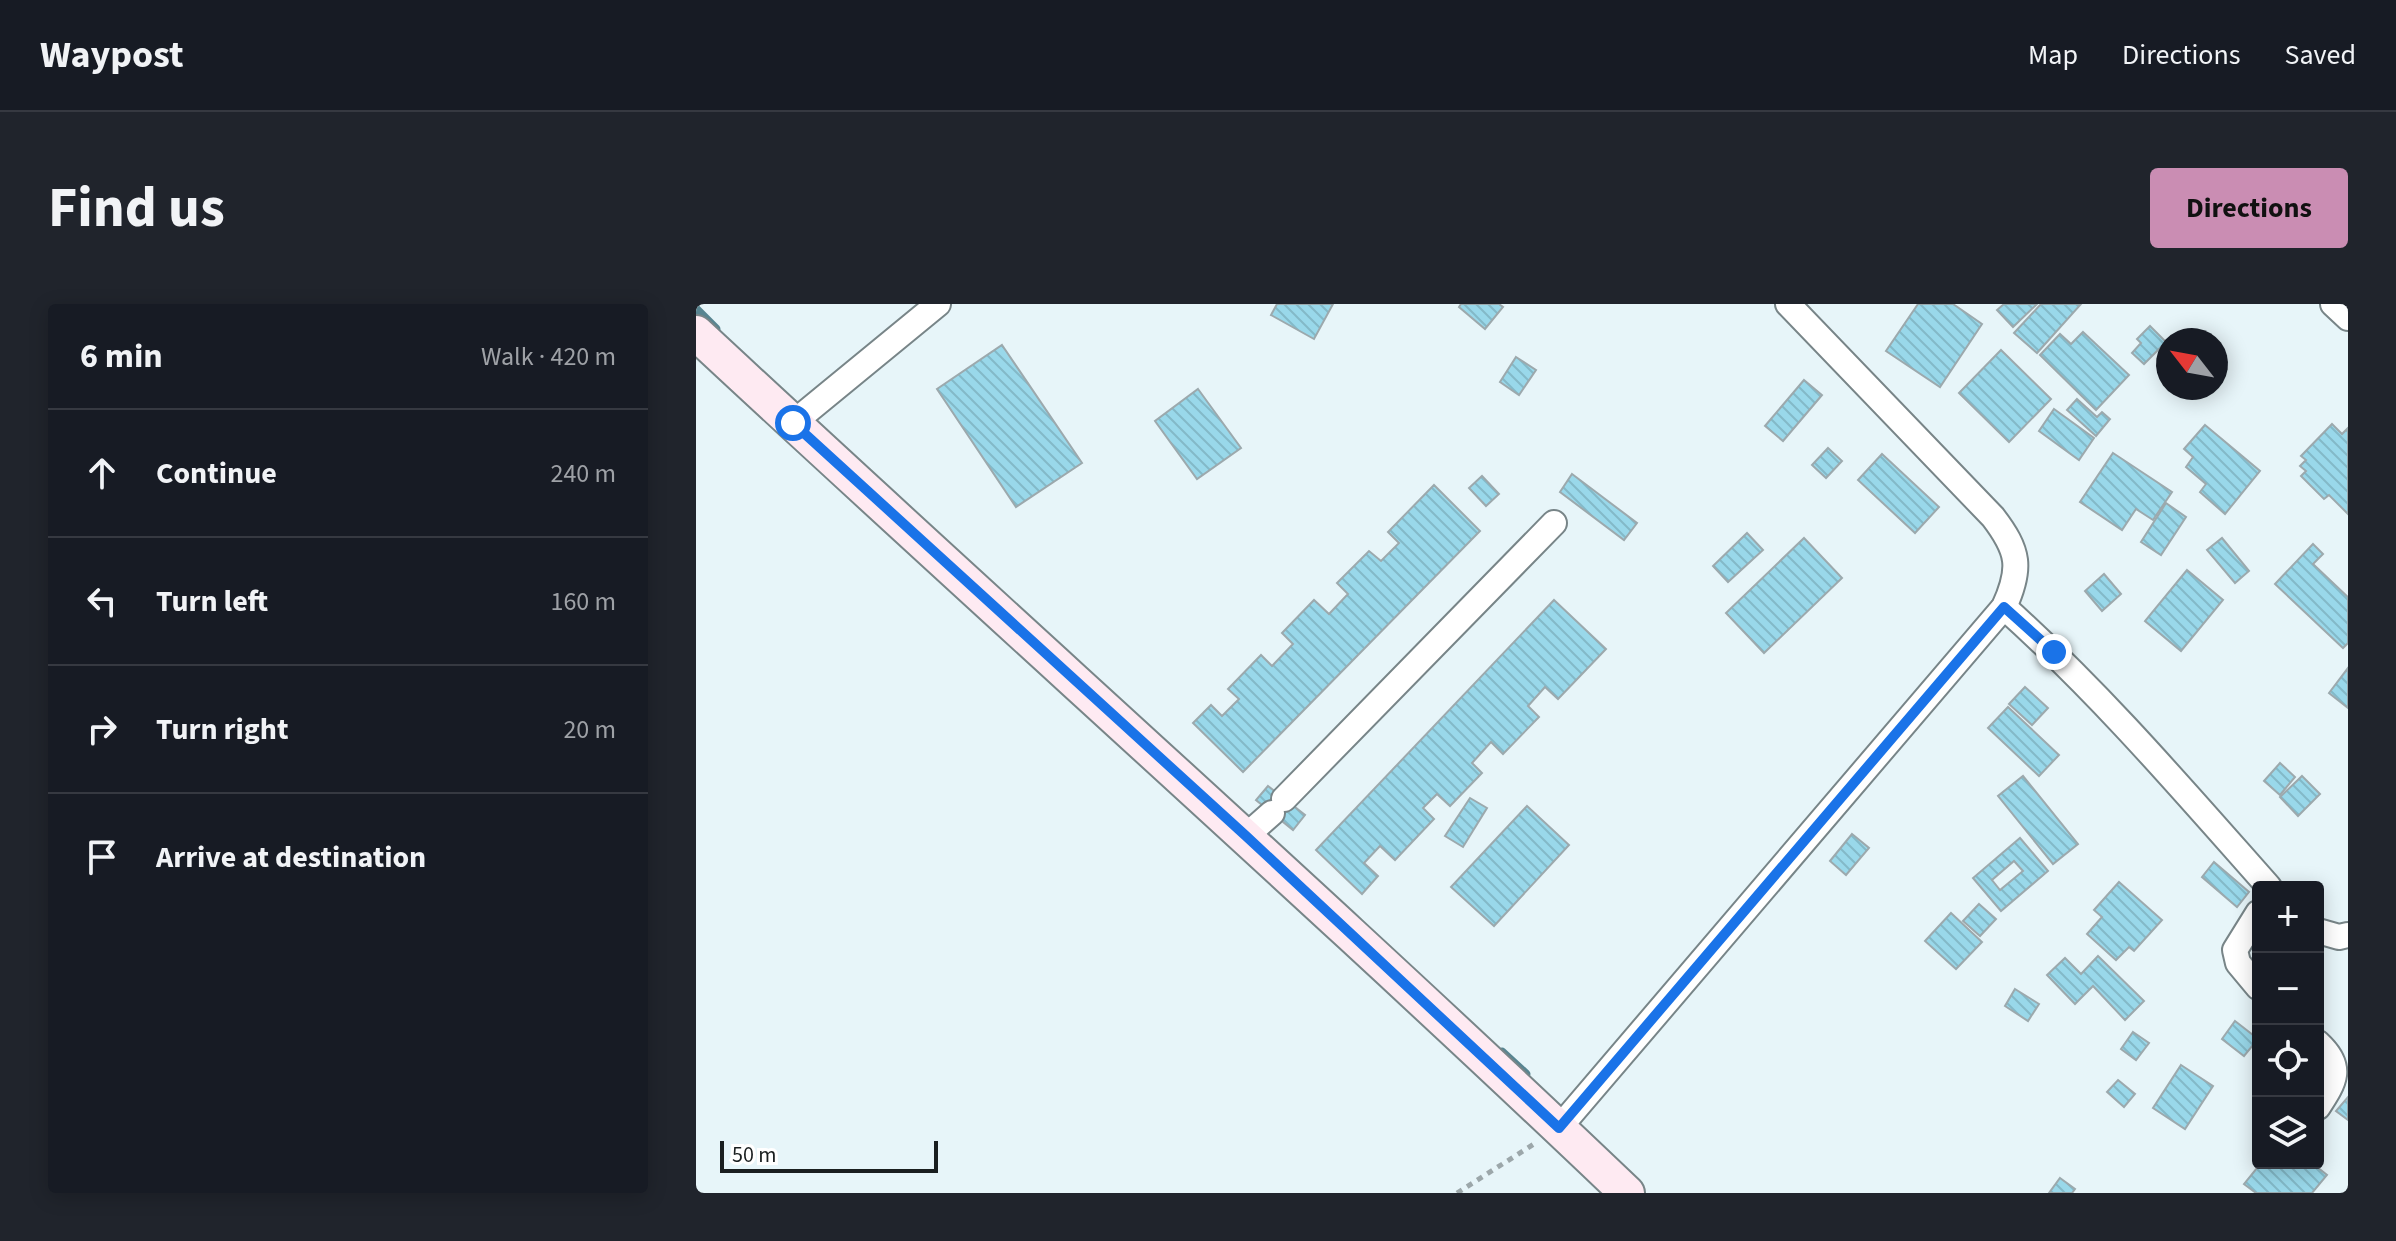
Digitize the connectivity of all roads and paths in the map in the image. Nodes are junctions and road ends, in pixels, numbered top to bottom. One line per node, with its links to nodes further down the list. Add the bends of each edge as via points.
1 (938, 304): 6 (street)
2 (1788, 304): 8 (street, via 2009,538 2017,561)
3 (2333, 304): 4 (street)
4 (2348, 318)
5 (696, 333): 6 (street)
6 (793, 423): 9 (street)
7 (1554, 523): 9 (street)
8 (2004, 607): 10 (street, via 2132,732); 17 (street)
9 (1246, 836): 17 (street)
10 (2264, 881)
11 (2252, 923): 14 (street, via 2235,950)
12 (2324, 933): 13 (street)
13 (2348, 935)
14 (2252, 980)
15 (2324, 1049): 16 (street, via 2335,1071)
16 (2324, 1098)
17 (1559, 1128): 18 (path); 19 (street)
18 (1457, 1193)
19 (1627, 1193)

